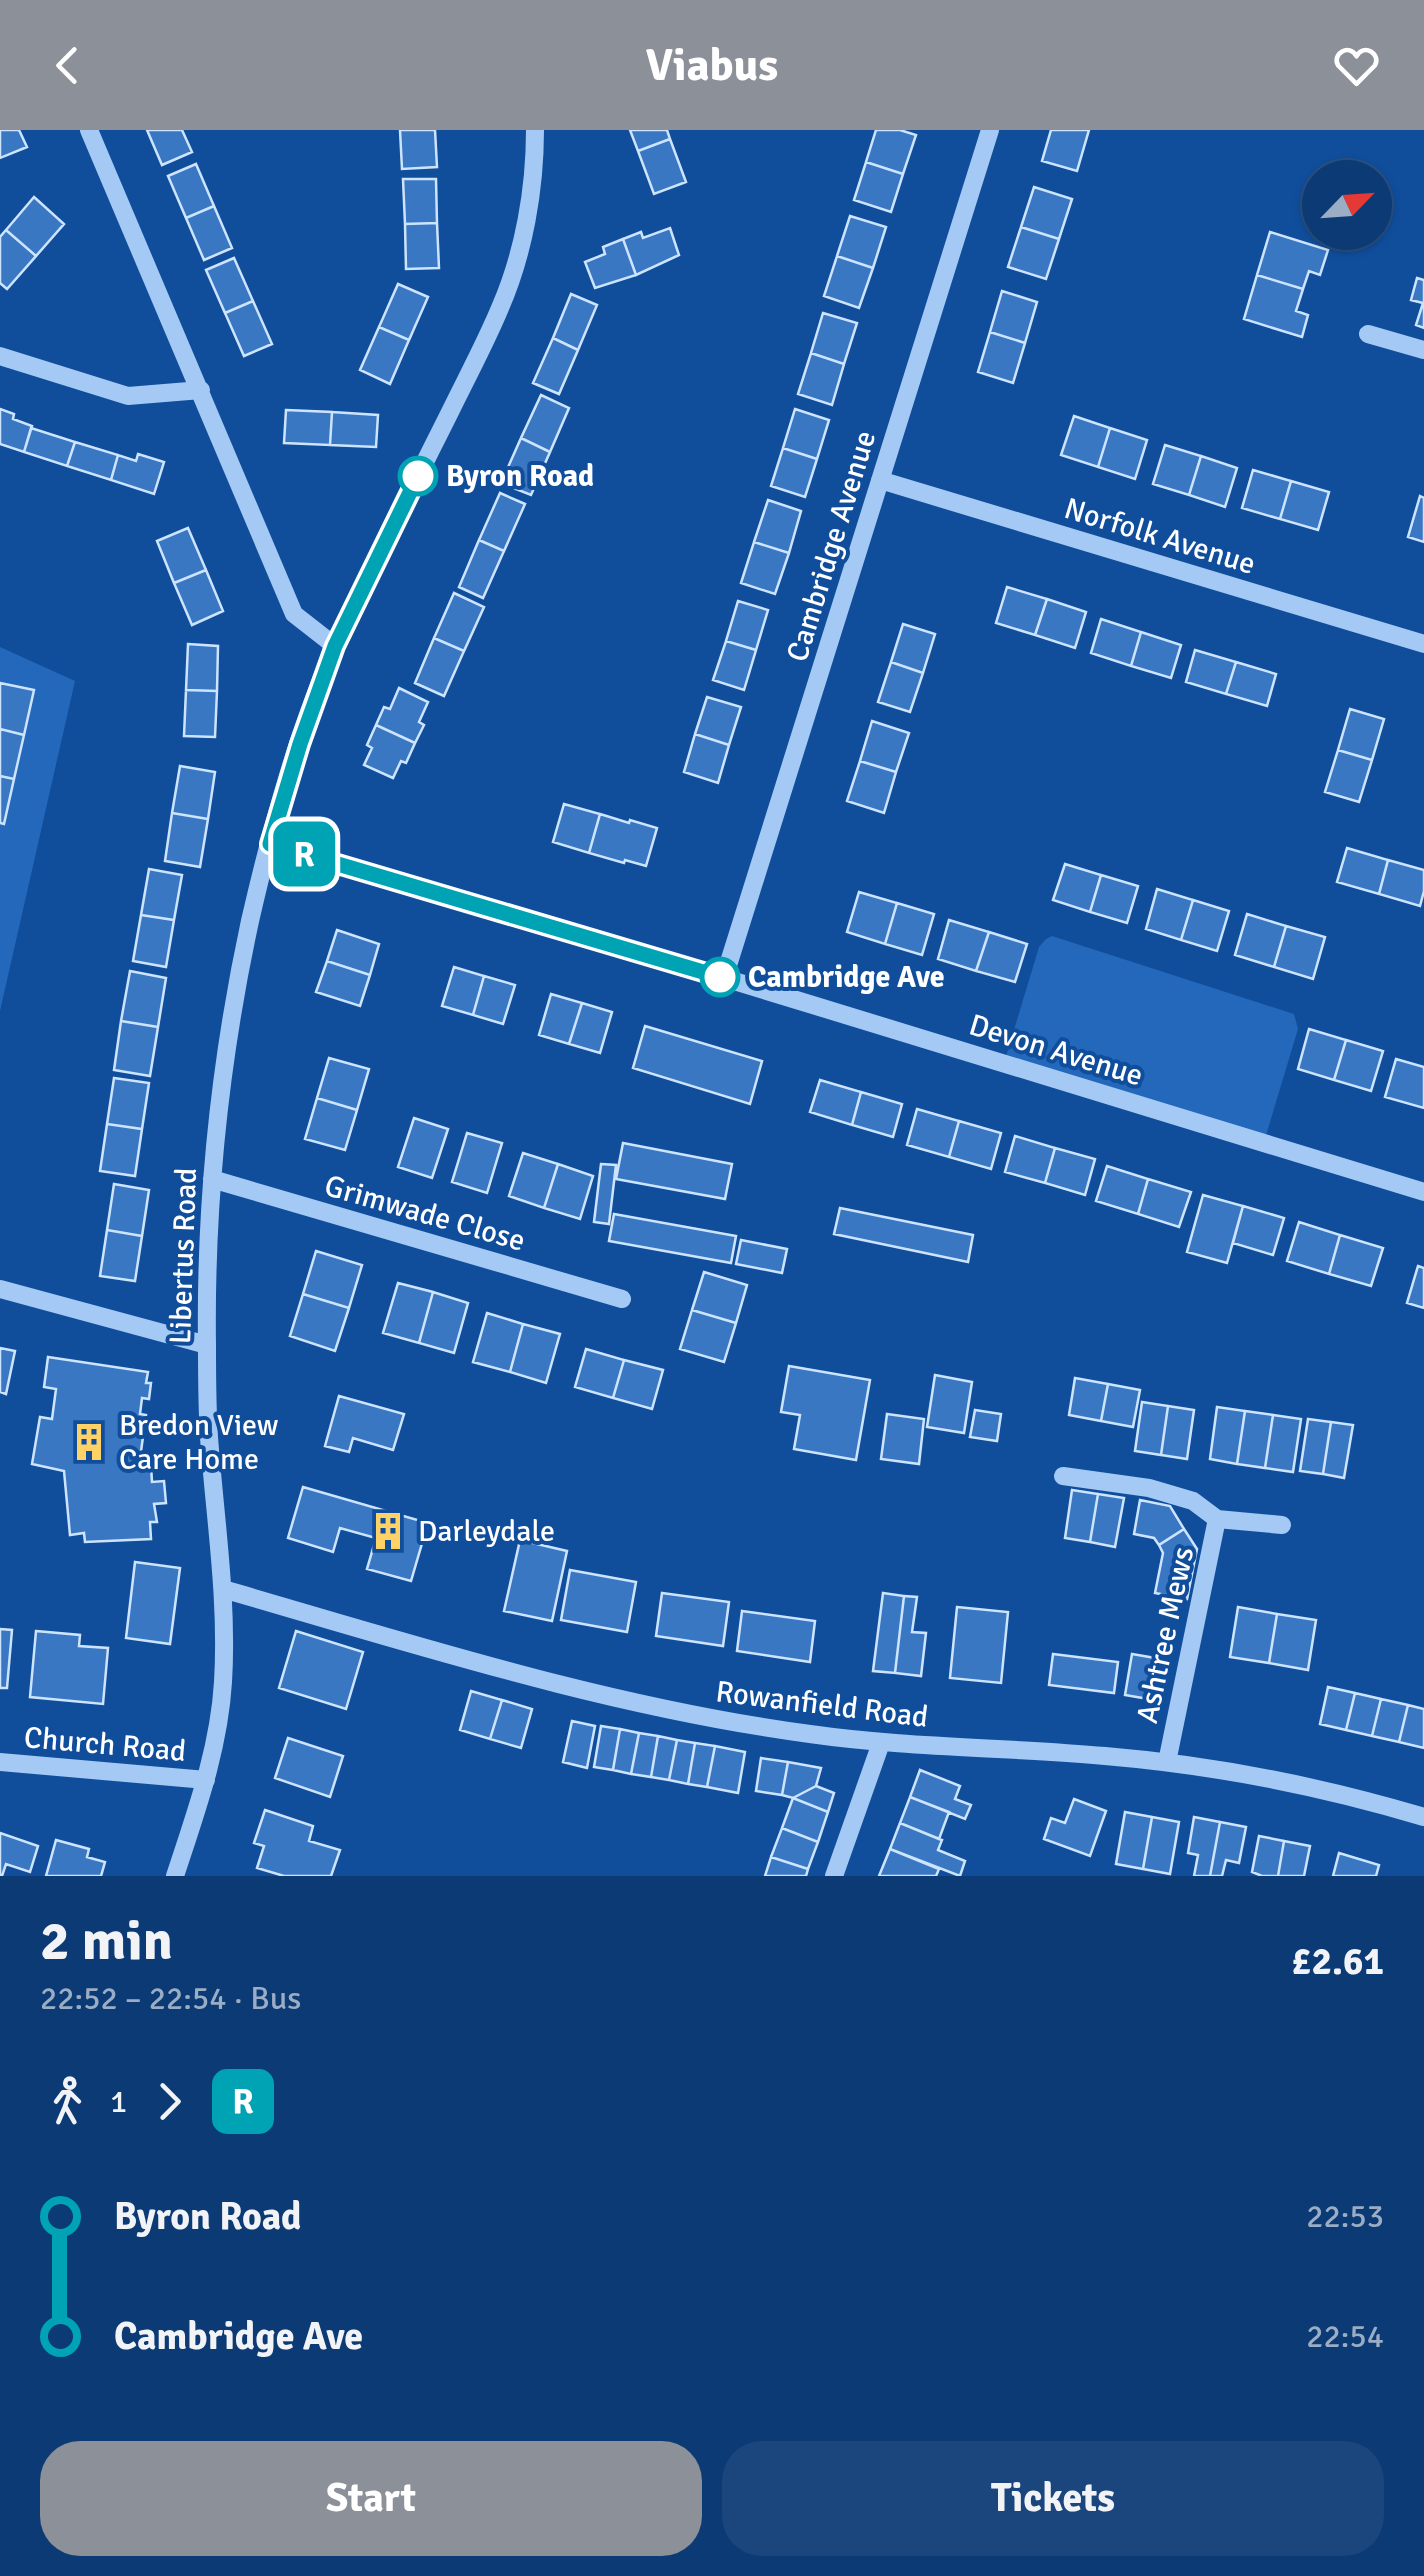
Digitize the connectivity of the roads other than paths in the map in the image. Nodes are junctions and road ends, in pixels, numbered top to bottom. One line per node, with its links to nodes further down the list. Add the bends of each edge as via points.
1 (89, 130): 7 (street)
2 (535, 130): 10 (street, Libertus Road, via 526,222 502,305)
3 (990, 130): 8 (street, Cambridge Avenue)
4 (1368, 334): 5 (street)
5 (1424, 350)
6 (0, 356): 7 (street, via 128,396)
7 (200, 390): 10 (street, via 294,614)
8 (880, 480): 9 (street, Norfolk Avenue); 12 (street, Cambridge Avenue)
9 (1424, 644)
10 (335, 646): 11 (street, Libertus Road)
11 (270, 844): 12 (street, Devon Avenue); 13 (street, Libertus Road, via 235,998)
12 (724, 978): 14 (street, Devon Avenue)
13 (212, 1179): 16 (street, Grimwade Close); 17 (street, Libertus Road)
14 (1424, 1192)
15 (0, 1289): 17 (street)
16 (622, 1299)
17 (207, 1344): 21 (street, Libertus Road)
18 (1063, 1476): 19 (street, Ashtree Mews, via 1149,1488 1194,1501)
19 (1217, 1519): 20 (street, Ashtree Mews); 24 (street, Ashtree Mews)
20 (1282, 1526)
21 (223, 1589): 22 (street, Rowanfield Road, via 570,1688 735,1723); 25 (street, Libertus Road, via 223,1686)
22 (880, 1742): 24 (street, Rowanfield Road); 28 (street)
23 (0, 1762): 25 (street, Church Road)
24 (1167, 1762): 26 (street, Rowanfield Road, via 1310,1787)
25 (206, 1780): 27 (street, Libertus Road)
26 (1424, 1817)
27 (175, 1876)
28 (834, 1876)

